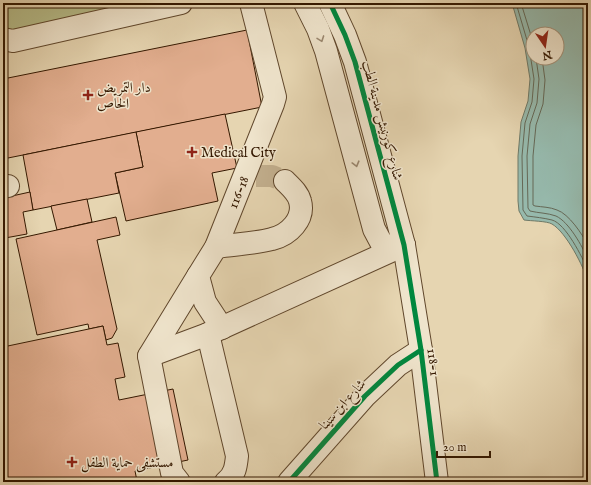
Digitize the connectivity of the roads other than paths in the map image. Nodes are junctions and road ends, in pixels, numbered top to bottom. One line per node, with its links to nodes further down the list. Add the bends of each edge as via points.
1 (181, 3): 5 (street, via 13,41)
2 (251, 3): 8 (street, 116-18, via 275,98)
3 (305, 3): 7 (street, one-way to 7, via 326,50 374,229 382,244)
4 (330, 3): 7 (street, شارع كورنيش مدينة الطب, via 355,62)
5 (3, 40)
6 (285, 181): 8 (street, via 300,201 301,214 294,226 273,239)
7 (404, 245): 10 (street); 11 (street, 118-1)
8 (216, 247): 9 (street, 116-18)
9 (198, 276): 10 (street); 12 (street, 116-18)
10 (215, 331): 12 (street); 14 (street, via 237,456 236,468)
11 (421, 350): 15 (street, شارع ابن سينا, via 398,365 365,396); 16 (street, 118-1)
12 (149, 356): 13 (street, via 172,473)
13 (179, 482)
14 (226, 482)
15 (289, 482)
16 (436, 482)

